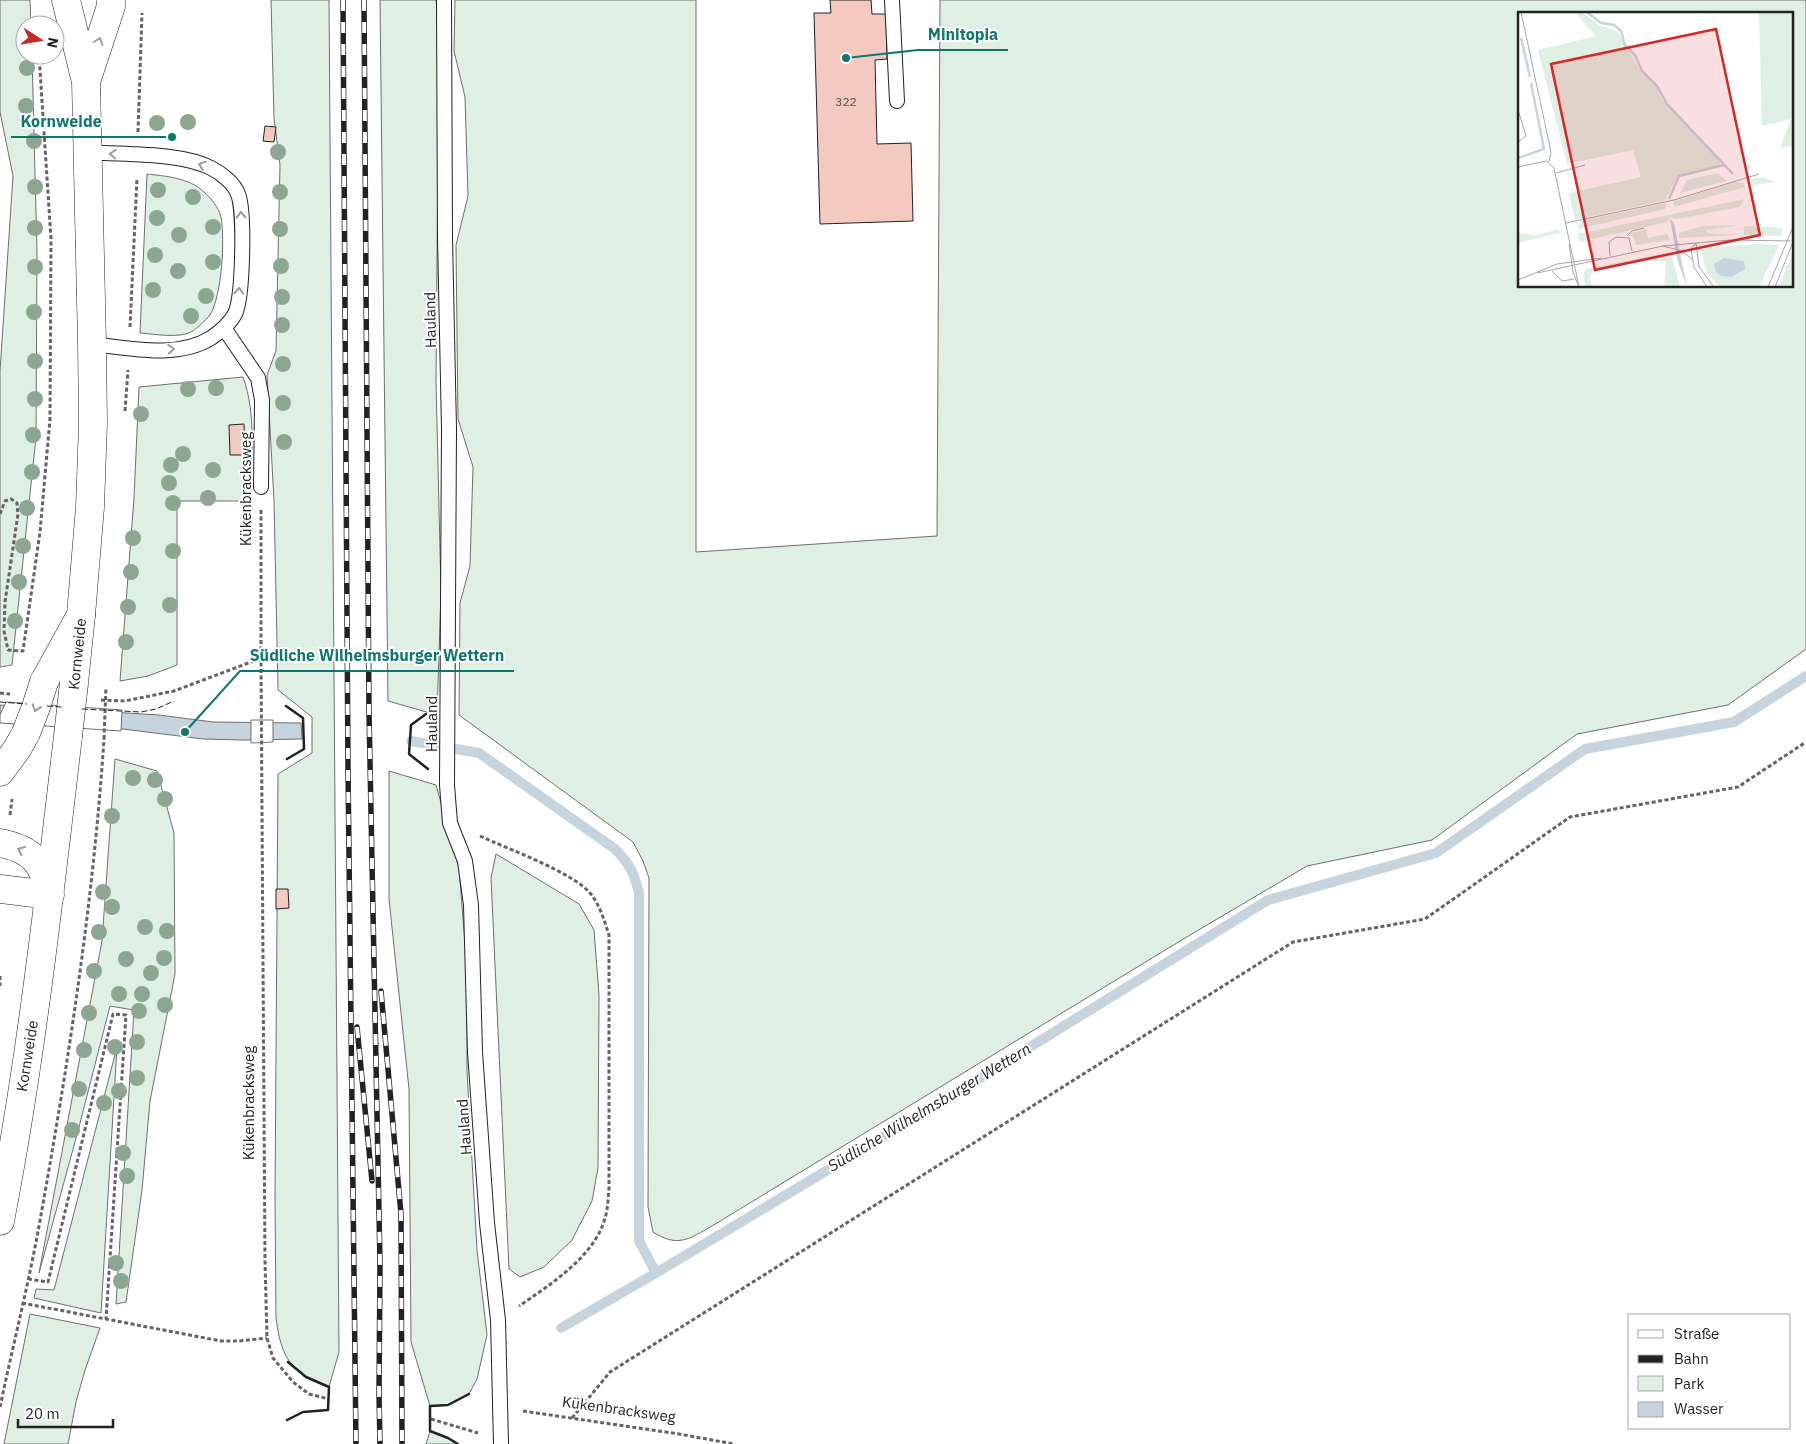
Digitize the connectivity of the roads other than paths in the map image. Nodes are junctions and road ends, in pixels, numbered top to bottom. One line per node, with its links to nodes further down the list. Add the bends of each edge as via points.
1 (66, 0): 5 (main road, Kornweide)
2 (111, 0): 5 (main road, Kornweide, one-way to 2)
3 (444, 0): 17 (lane, Hauland, via 447,785 450,822 465,861 471,906 478,1100 498,1320)
4 (892, 0): 6 (lane)
5 (86, 82): 7 (main road, Kornweide)
6 (897, 100)
7 (88, 152): 8 (lane, one-way to 7, via 235,313 239,300 242,242 238,192 212,168 198,163); 9 (main road, Kornweide)
8 (224, 328): 9 (lane, one-way to 8, via 170,350 188,347); 10 (lane, Kükenbracksweg, via 258,378 262,400)
9 (92, 344): 11 (main road, Kornweide, via 90,507)
10 (260, 487)
11 (81, 615): 12 (main road, one-way to 12, bridge, via 44,682 18,749); 15 (main road, Kornweide, bridge)
12 (0, 772)
13 (0, 842): 15 (main road, one-way to 13, via 41,865 21,849)
14 (0, 889): 15 (main road)
15 (50, 895): 16 (main road, Kornweide)
16 (0, 1221)
17 (501, 1442)

